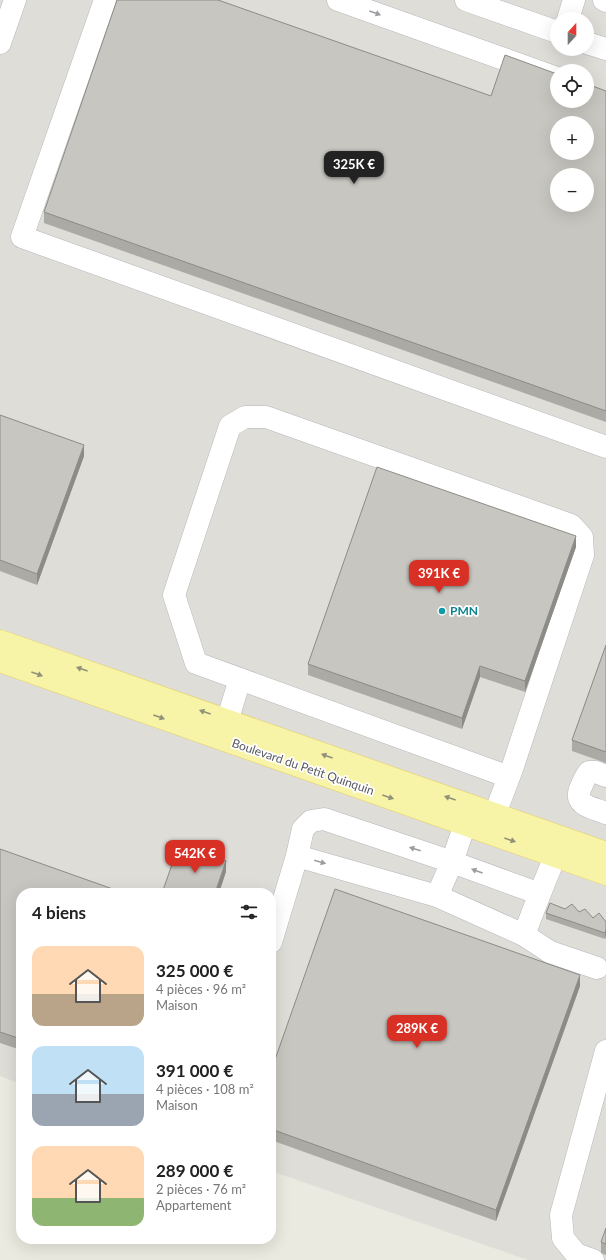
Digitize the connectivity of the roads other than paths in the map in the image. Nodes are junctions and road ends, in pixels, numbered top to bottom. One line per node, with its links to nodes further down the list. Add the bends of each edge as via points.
1 (15, 0): 8 (street)
2 (105, 0): 12 (street, via 22,237)
3 (338, 0): 11 (street, one-way to 11)
4 (466, 0): 7 (street)
5 (574, 0): 6 (street)
6 (570, 12)
7 (550, 30)
8 (0, 43)
9 (594, 45): 10 (street)
10 (606, 49)
11 (550, 76)
12 (606, 446)
13 (0, 641): 16 (main road, Boulevard du Petit Quinquin, one-way to 13)
14 (0, 661): 16 (main road, Boulevard du Petit Quinquin, one-way to 16)
15 (240, 679): 16 (street); 18 (street); 18 (street, via 196,663 174,594 230,426 245,417 266,417 571,525 582,537 583,555)
16 (224, 729): 20 (main road, Boulevard du Petit Quinquin)
17 (606, 776): 19 (street, via 589,772 584,778 579,794 579,800 583,805)
18 (509, 777): 21 (street)
19 (606, 813)
20 (469, 815): 21 (main road, Boulevard du Petit Quinquin); 25 (street)
21 (491, 823): 22 (main road, Boulevard du Petit Quinquin)
22 (559, 847): 23 (main road, Boulevard du Petit Quinquin); 26 (main road, Boulevard du Petit Quinquin); 27 (street)
23 (606, 853)
24 (297, 856): 25 (street, one-way to 24, via 324,819 311,821 303,829); 28 (street, one-way to 28); 29 (street)
25 (452, 862): 27 (street, one-way to 25); 28 (street)
26 (606, 874)
27 (540, 894): 30 (street)
28 (437, 896): 30 (street)
29 (276, 925)
30 (524, 935): 31 (street, via 550,952)
31 (597, 968)
32 (606, 1051): 33 (street, via 561,1215 563,1238 576,1254)
33 (593, 1260)

